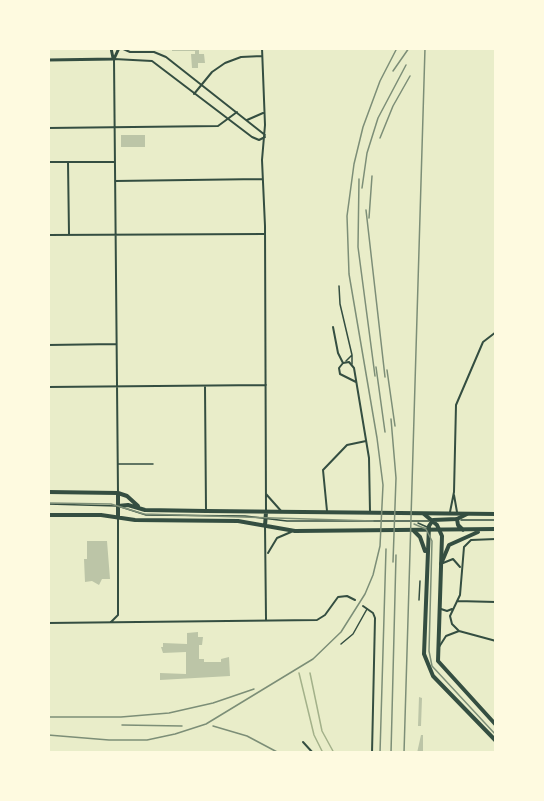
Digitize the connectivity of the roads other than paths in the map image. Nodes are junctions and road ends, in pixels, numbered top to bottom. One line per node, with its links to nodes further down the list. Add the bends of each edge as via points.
1 (111, 48): 7 (street)
2 (120, 48): 5 (street); 7 (street)
3 (262, 48): 6 (street)
4 (160, 49): 5 (lane)
5 (158, 53): 9 (street); 10 (street)
6 (262, 56): 10 (street, via 225,62); 13 (street)
7 (114, 59): 8 (street); 9 (street); 17 (street)
8 (48, 60): 16 (street)
9 (152, 61): 11 (street)
10 (201, 84): 11 (street); 12 (street)
11 (194, 94): 14 (street)
12 (237, 112): 14 (street); 15 (street)
13 (263, 113): 15 (street); 18 (street)
14 (228, 120): 17 (street, via 218,126); 18 (street, via 256,140)
15 (248, 120): 18 (street)
16 (48, 128): 17 (street); 19 (street)
17 (114, 128): 21 (street)
18 (265, 136): 22 (street)
19 (49, 162): 20 (street)
20 (68, 162): 21 (street); 26 (street)
21 (115, 162): 23 (street)
22 (262, 179): 23 (street); 24 (street)
23 (115, 181): 27 (street)
24 (265, 234): 27 (street); 37 (street)
25 (48, 235): 26 (street)
26 (69, 235): 27 (street)
27 (115, 235): 31 (street)
28 (339, 286): 33 (lane)
29 (333, 327): 34 (street, via 338,353)
30 (496, 332): 46 (street, via 483,342 456,405)
31 (116, 344): 32 (street); 40 (street)
32 (48, 345)
33 (352, 355): 34 (lane); 35 (lane)
34 (344, 362): 35 (street); 36 (street, via 340,374)
35 (352, 364): 36 (street)
36 (356, 382): 41 (street)
37 (266, 385): 39 (street); 44 (street)
38 (48, 387): 40 (street)
39 (206, 387): 40 (street); 51 (street)
40 (117, 388): 42 (street)
41 (366, 441): 54 (street, via 347,445 323,470); 55 (street)
42 (118, 464): 43 (lane); 47 (street)
43 (153, 464)
44 (265, 491): 52 (street); 53 (street)
45 (48, 492): 47 (main road)
46 (454, 492): 57 (street); 58 (street)
47 (118, 493): 49 (main road); 50 (main road)
48 (48, 504): 49 (lane)
49 (118, 506): 50 (main road); 62 (main road); 63 (lane, via 143,515)
50 (141, 508): 51 (main road)
51 (206, 511): 52 (main road)
52 (266, 512): 53 (main road); 63 (main road)
53 (283, 512): 54 (main road)
54 (327, 512): 55 (main road)
55 (370, 512): 56 (main road)
56 (416, 512): 57 (main road); 65 (main road)
57 (450, 512): 58 (main road)
58 (457, 512): 59 (main road); 64 (main road)
59 (467, 513): 60 (main road); 64 (main road)
60 (496, 514)
61 (48, 515): 62 (main road)
62 (118, 518): 68 (main road); 87 (street)
63 (266, 519): 67 (lane); 68 (main road)
64 (457, 519): 65 (main road); 66 (lane); 71 (main road)
65 (433, 520): 67 (lane); 69 (main road); 74 (main road)
66 (496, 520)
67 (414, 522): 69 (lane)
68 (265, 526): 72 (main road); 76 (street)
69 (428, 529): 73 (main road); 74 (main road); 77 (main road)
70 (496, 529): 71 (main road); 78 (main road, via 453,542)
71 (464, 530): 74 (main road)
72 (295, 531): 73 (main road); 76 (street, via 277,538)
73 (414, 531): 77 (main road, via 422,541)
74 (440, 531): 78 (main road)
75 (496, 539): 79 (street, via 468,542)
76 (267, 555): 88 (street)
77 (426, 558): 97 (main road, via 424,654 428,670)
78 (441, 564): 79 (street, via 453,559); 83 (main road)
79 (460, 568): 81 (street, via 460,595)
80 (355, 600): 88 (street, via 338,597 317,620)
81 (456, 602): 82 (street); 86 (street)
82 (496, 602)
83 (440, 603): 86 (street, via 444,611); 95 (main road)
84 (363, 606): 85 (street)
85 (367, 609): 94 (lane); 100 (street, via 375,618)
86 (452, 609): 92 (street, via 450,621)
87 (118, 615): 89 (street); 91 (street)
88 (266, 619): 89 (street)
89 (127, 622): 91 (street)
90 (48, 623): 91 (street)
91 (109, 623)
92 (459, 631): 93 (street); 95 (street, via 446,636)
93 (496, 641)
94 (341, 644)
95 (438, 649): 96 (main road, via 438,661 443,668)
96 (496, 725)
97 (496, 741)
98 (303, 742): 99 (street)
99 (313, 753)
100 (372, 753)

